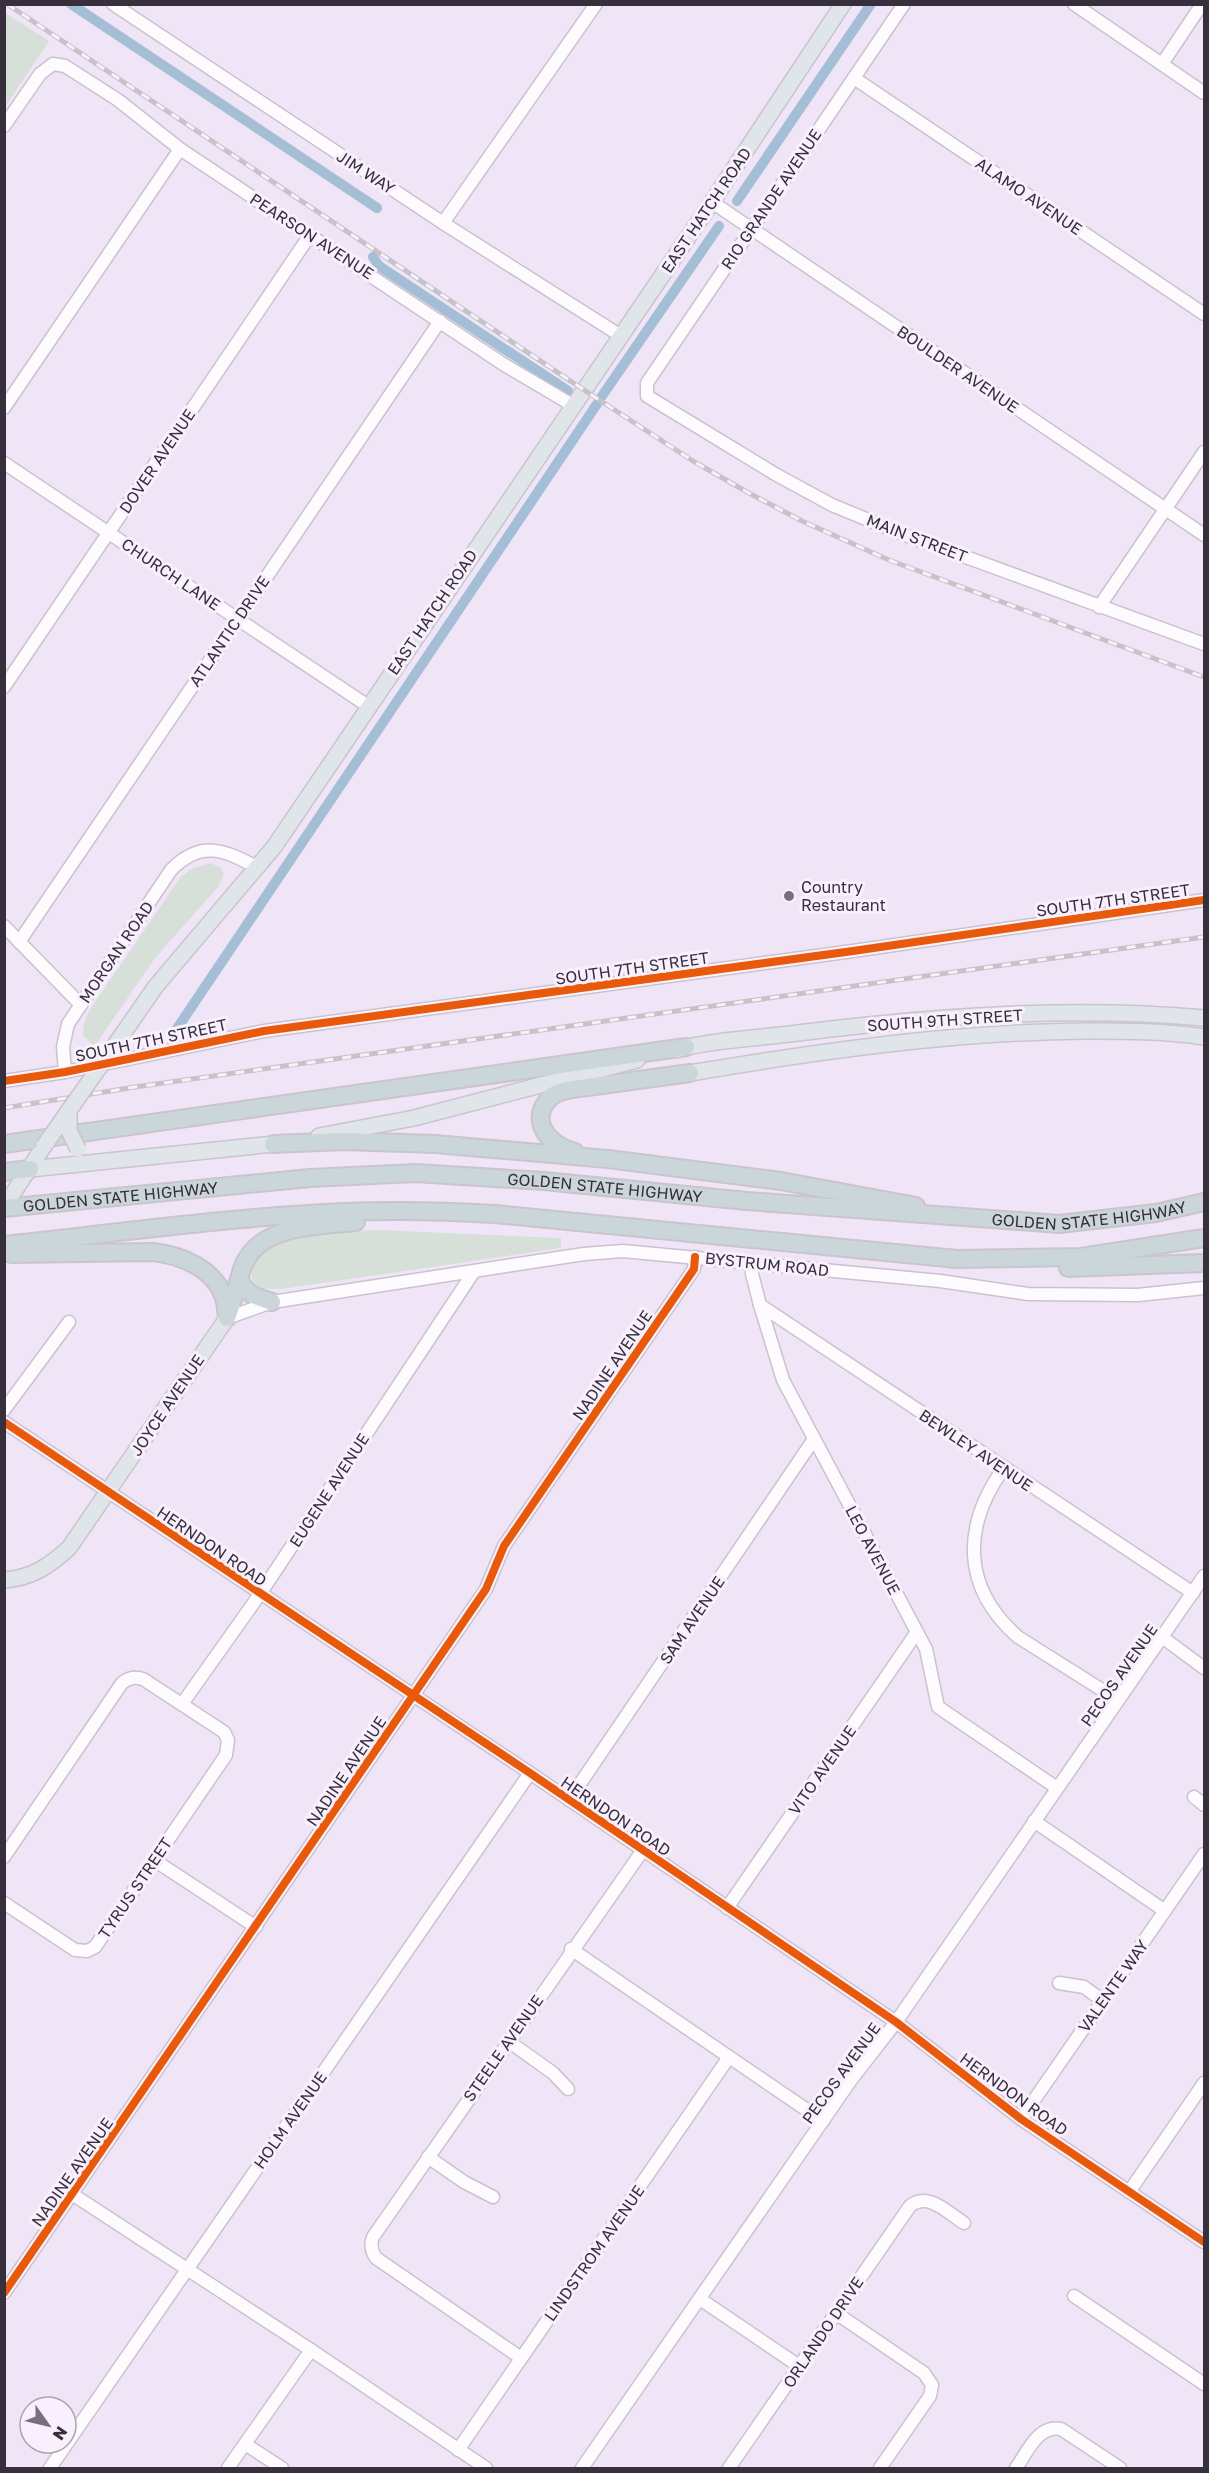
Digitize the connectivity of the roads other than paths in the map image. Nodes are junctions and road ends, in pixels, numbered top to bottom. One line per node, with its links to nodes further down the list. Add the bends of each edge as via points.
1 (113, 4): 13 (street, JIM WAY)
2 (596, 4): 13 (street)
3 (843, 4): 12 (main road, EAST HATCH ROAD)
4 (904, 4): 8 (street, RIO GRANDE AVENUE)
5 (1074, 4): 7 (street)
6 (1202, 4): 7 (street)
7 (1162, 64): 9 (street)
8 (854, 78): 14 (street, RIO GRANDE AVENUE); 16 (street, ALAMO AVENUE)
9 (1204, 93)
10 (4, 126): 11 (street, PEARSON AVENUE, via 40,74 53,64 65,66 118,100)
11 (180, 149): 15 (street, PEARSON AVENUE); 21 (street)
12 (712, 202): 14 (street, BOULDER AVENUE); 18 (main road, EAST HATCH ROAD)
13 (443, 223): 18 (street, JIM WAY)
14 (750, 229): 19 (street, RIO GRANDE AVENUE, via 647,383); 24 (street, BOULDER AVENUE)
15 (310, 235): 17 (street, PEARSON AVENUE); 25 (street, DOVER AVENUE)
16 (1204, 314)
17 (440, 321): 20 (street, PEARSON AVENUE); 28 (street, ATLANTIC DRIVE)
18 (621, 336): 20 (main road, EAST HATCH ROAD)
19 (647, 396): 27 (street, MAIN STREET, via 832,505)
20 (574, 406): 31 (main road, EAST HATCH ROAD)
21 (4, 408)
22 (1204, 452): 24 (street)
23 (4, 463): 25 (street, CHURCH LANE)
24 (1165, 509): 26 (street, BOULDER AVENUE); 27 (street)
25 (109, 533): 28 (street, CHURCH LANE); 30 (street, DOVER AVENUE)
26 (1204, 535)
27 (1099, 607): 29 (street, MAIN STREET)
28 (238, 619): 31 (street, CHURCH LANE); 35 (street, ATLANTIC DRIVE)
29 (1204, 644)
30 (4, 687)
31 (368, 706): 32 (main road, EAST HATCH ROAD)
32 (258, 868): 36 (street, MORGAN ROAD, via 223,851 201,851 180,861); 45 (main road, EAST HATCH ROAD, bridge, via 156,986)
33 (1204, 900): 42 (street, SOUTH 7TH STREET, via 264,1031)
34 (6, 930): 35 (street)
35 (19, 942): 36 (street)
36 (81, 1005): 42 (street, MORGAN ROAD, via 65,1036)
37 (1045, 1014): 38 (main road, SOUTH 9TH STREET); 39 (main road); 41 (main road, SOUTH 9TH STREET, via 903,1021)
38 (1204, 1018)
39 (1045, 1032): 40 (main road, SOUTH 9TH STREET); 43 (main road, SOUTH 9TH STREET, via 910,1041)
40 (1204, 1035)
41 (686, 1047): 46 (highway); 47 (main road, SOUTH 9TH STREET, via 414,1118)
42 (65, 1072): 44 (street)
43 (690, 1073): 48 (highway, via 562,1091 552,1096 543,1108 541,1120 547,1138 557,1146)
44 (4, 1081)
45 (69, 1110): 49 (main road, bridge, via 69,1131 78,1149); 50 (main road, EAST HATCH ROAD, bridge)
46 (4, 1144)
47 (273, 1144): 48 (highway, via 425,1144); 49 (main road, SOUTH 9TH STREET)
48 (608, 1159): 55 (highway, via 781,1181)
49 (109, 1161): 50 (main road, SOUTH 9TH STREET)
50 (30, 1169): 51 (highway); 53 (main road, EAST HATCH ROAD)
51 (4, 1172)
52 (1204, 1202): 55 (highway, GOLDEN STATE HIGHWAY, via 1087,1222)
53 (4, 1208): 55 (highway, GOLDEN STATE HIGHWAY, via 310,1178 415,1173)
54 (437, 1211): 57 (highway, GOLDEN STATE HIGHWAY, via 285,1216); 60 (highway, GOLDEN STATE HIGHWAY); 64 (highway, via 281,1233 254,1250)
55 (991, 1221)
56 (1204, 1238): 60 (highway, GOLDEN STATE HIGHWAY, via 1081,1257)
57 (4, 1245)
58 (4, 1254): 68 (highway, via 153,1252 176,1256 196,1265 216,1283 224,1298)
59 (695, 1257): 61 (street, BYSTRUM ROAD); 63 (street, BYSTRUM ROAD, via 613,1251); 82 (street, NADINE AVENUE, via 694,1269 504,1546 486,1589)
60 (957, 1258): 62 (highway, via 1053,1269)
61 (752, 1262): 65 (street, BYSTRUM ROAD, via 1028,1294 1138,1296); 67 (street, LEO AVENUE)
62 (1204, 1263)
63 (473, 1272): 66 (street, BYSTRUM ROAD); 78 (street, EUGENE AVENUE)
64 (240, 1280): 66 (highway, via 248,1293); 68 (highway)
65 (1204, 1288)
66 (272, 1302): 68 (street, BYSTRUM ROAD)
67 (760, 1305): 72 (street, LEO AVENUE, via 783,1380); 73 (street, BEWLEY AVENUE)
68 (227, 1318): 74 (main road, JOYCE AVENUE)
69 (69, 1322): 70 (street)
70 (4, 1410)
71 (4, 1422): 74 (street, HERNDON ROAD)
72 (814, 1439): 79 (street, LEO AVENUE); 88 (street, SAM AVENUE)
73 (1003, 1468): 77 (street, BEWLEY AVENUE); 83 (street, via 985,1497 975,1528 976,1570 986,1600 1018,1637)
74 (107, 1492): 76 (main road, via 77,1538 52,1563 30,1576); 78 (street, HERNDON ROAD)
75 (1204, 1576): 77 (street, PECOS AVENUE)
76 (4, 1580)
77 (1193, 1593): 80 (street, PECOS AVENUE)
78 (260, 1594): 82 (street, HERNDON ROAD); 84 (street, EUGENE AVENUE)
79 (917, 1632): 86 (street, LEO AVENUE, via 926,1649 938,1707); 96 (street, VITO AVENUE)
80 (1162, 1637): 81 (street); 83 (street, PECOS AVENUE)
81 (1204, 1668)
82 (413, 1696): 85 (street, HERNDON ROAD); 98 (street, NADINE AVENUE)
83 (1118, 1700): 86 (street, PECOS AVENUE)
84 (182, 1704): 93 (street, via 143,1679 133,1677 122,1683); 94 (street, TYRUS STREET, via 224,1732 228,1740 226,1755)
85 (530, 1773): 88 (street, HERNDON ROAD); 115 (street, HOLM AVENUE)
86 (1057, 1788): 90 (street, PECOS AVENUE)
87 (1194, 1797): 89 (street)
88 (569, 1800): 91 (street, HERNDON ROAD)
89 (1204, 1805)
90 (1034, 1821): 97 (street); 102 (street, PECOS AVENUE)
91 (643, 1850): 96 (street, HERNDON ROAD); 99 (street, STEELE AVENUE)
92 (1204, 1854): 97 (street, VALENTE WAY)
93 (4, 1857)
94 (154, 1860): 95 (street, TYRUS STREET, via 95,1947 87,1952 75,1950); 98 (street)
95 (4, 1903)
96 (727, 1908): 102 (street, HERNDON ROAD)
97 (1165, 1911): 101 (street, VALENTE WAY)
98 (256, 1927): 111 (street, NADINE AVENUE)
99 (572, 1949): 103 (street, STEELE AVENUE); 104 (street)
100 (1059, 1983): 101 (street, via 1084,1987)
101 (1103, 2001): 107 (street, VALENTE WAY)
102 (896, 2022): 107 (street, HERNDON ROAD); 108 (street, PECOS AVENUE)
103 (508, 2041): 106 (street, via 553,2073); 109 (street, STEELE AVENUE)
104 (729, 2057): 108 (street); 121 (street, LINDSTROM AVENUE)
105 (1204, 2083): 110 (street)
106 (568, 2089)
107 (1021, 2119): 110 (street, HERNDON ROAD)
108 (823, 2121): 118 (street, PECOS AVENUE)
109 (428, 2157): 112 (street); 121 (street, STEELE AVENUE, via 373,2237 371,2248 376,2258)
110 (1129, 2192): 114 (street, HERNDON ROAD)
111 (72, 2194): 115 (street); 116 (street, NADINE AVENUE)
112 (493, 2197)
113 (964, 2223): 119 (street, ORLANDO DRIVE, via 931,2201 920,2200 910,2206)
114 (1204, 2242)
115 (187, 2269): 120 (street); 126 (street, HOLM AVENUE)
116 (4, 2293)
117 (1074, 2296): 123 (street)
118 (700, 2298): 122 (street); 130 (street, PECOS AVENUE)
119 (836, 2313): 122 (street, ORLANDO DRIVE); 132 (street, via 924,2373 932,2385 930,2396)
120 (310, 2350): 124 (street); 125 (street)
121 (521, 2358): 125 (street, LINDSTROM AVENUE)
122 (799, 2366): 131 (street, ORLANDO DRIVE)
123 (1204, 2384)
124 (245, 2444): 127 (street); 128 (street)
125 (458, 2450): 129 (street)
126 (50, 2469)
127 (228, 2469)
128 (282, 2469)
129 (486, 2469)
130 (582, 2469)
131 (729, 2469)
132 (880, 2469)
133 (1016, 2469): 134 (street, via 1039,2436 1050,2428 1061,2429)
134 (1120, 2469)

